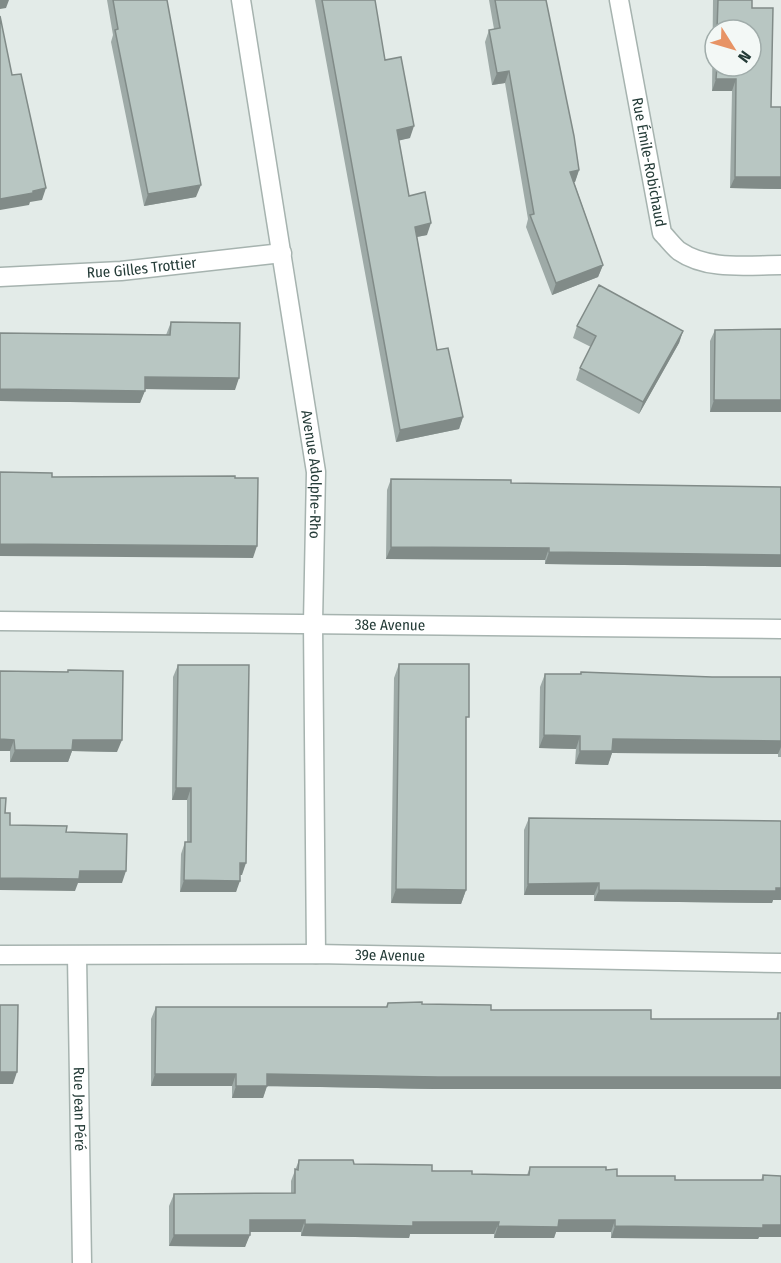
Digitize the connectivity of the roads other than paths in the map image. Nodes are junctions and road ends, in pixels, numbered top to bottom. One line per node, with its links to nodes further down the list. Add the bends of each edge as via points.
1 (241, 0): 3 (street, Avenue Adolphe-Rho)
2 (619, 0): 4 (street, Rue Émile-Robichaud, via 662,233 678,250 701,262)
3 (282, 253): 5 (street, Rue Gilles Trottier, via 121,271); 7 (street, Avenue Adolphe-Rho, via 316,472)
4 (781, 265)
5 (0, 277)
6 (0, 621): 7 (street, 38e Avenue)
7 (313, 623): 8 (street, 38e Avenue); 9 (street, Avenue Adolphe-Rho)
8 (781, 629)
9 (316, 954): 11 (street, 39e Avenue); 12 (street, 39e Avenue)
10 (0, 955): 11 (street, 39e Avenue)
11 (76, 956): 13 (street, Rue Jean Péré)
12 (781, 963)
13 (82, 1263)

